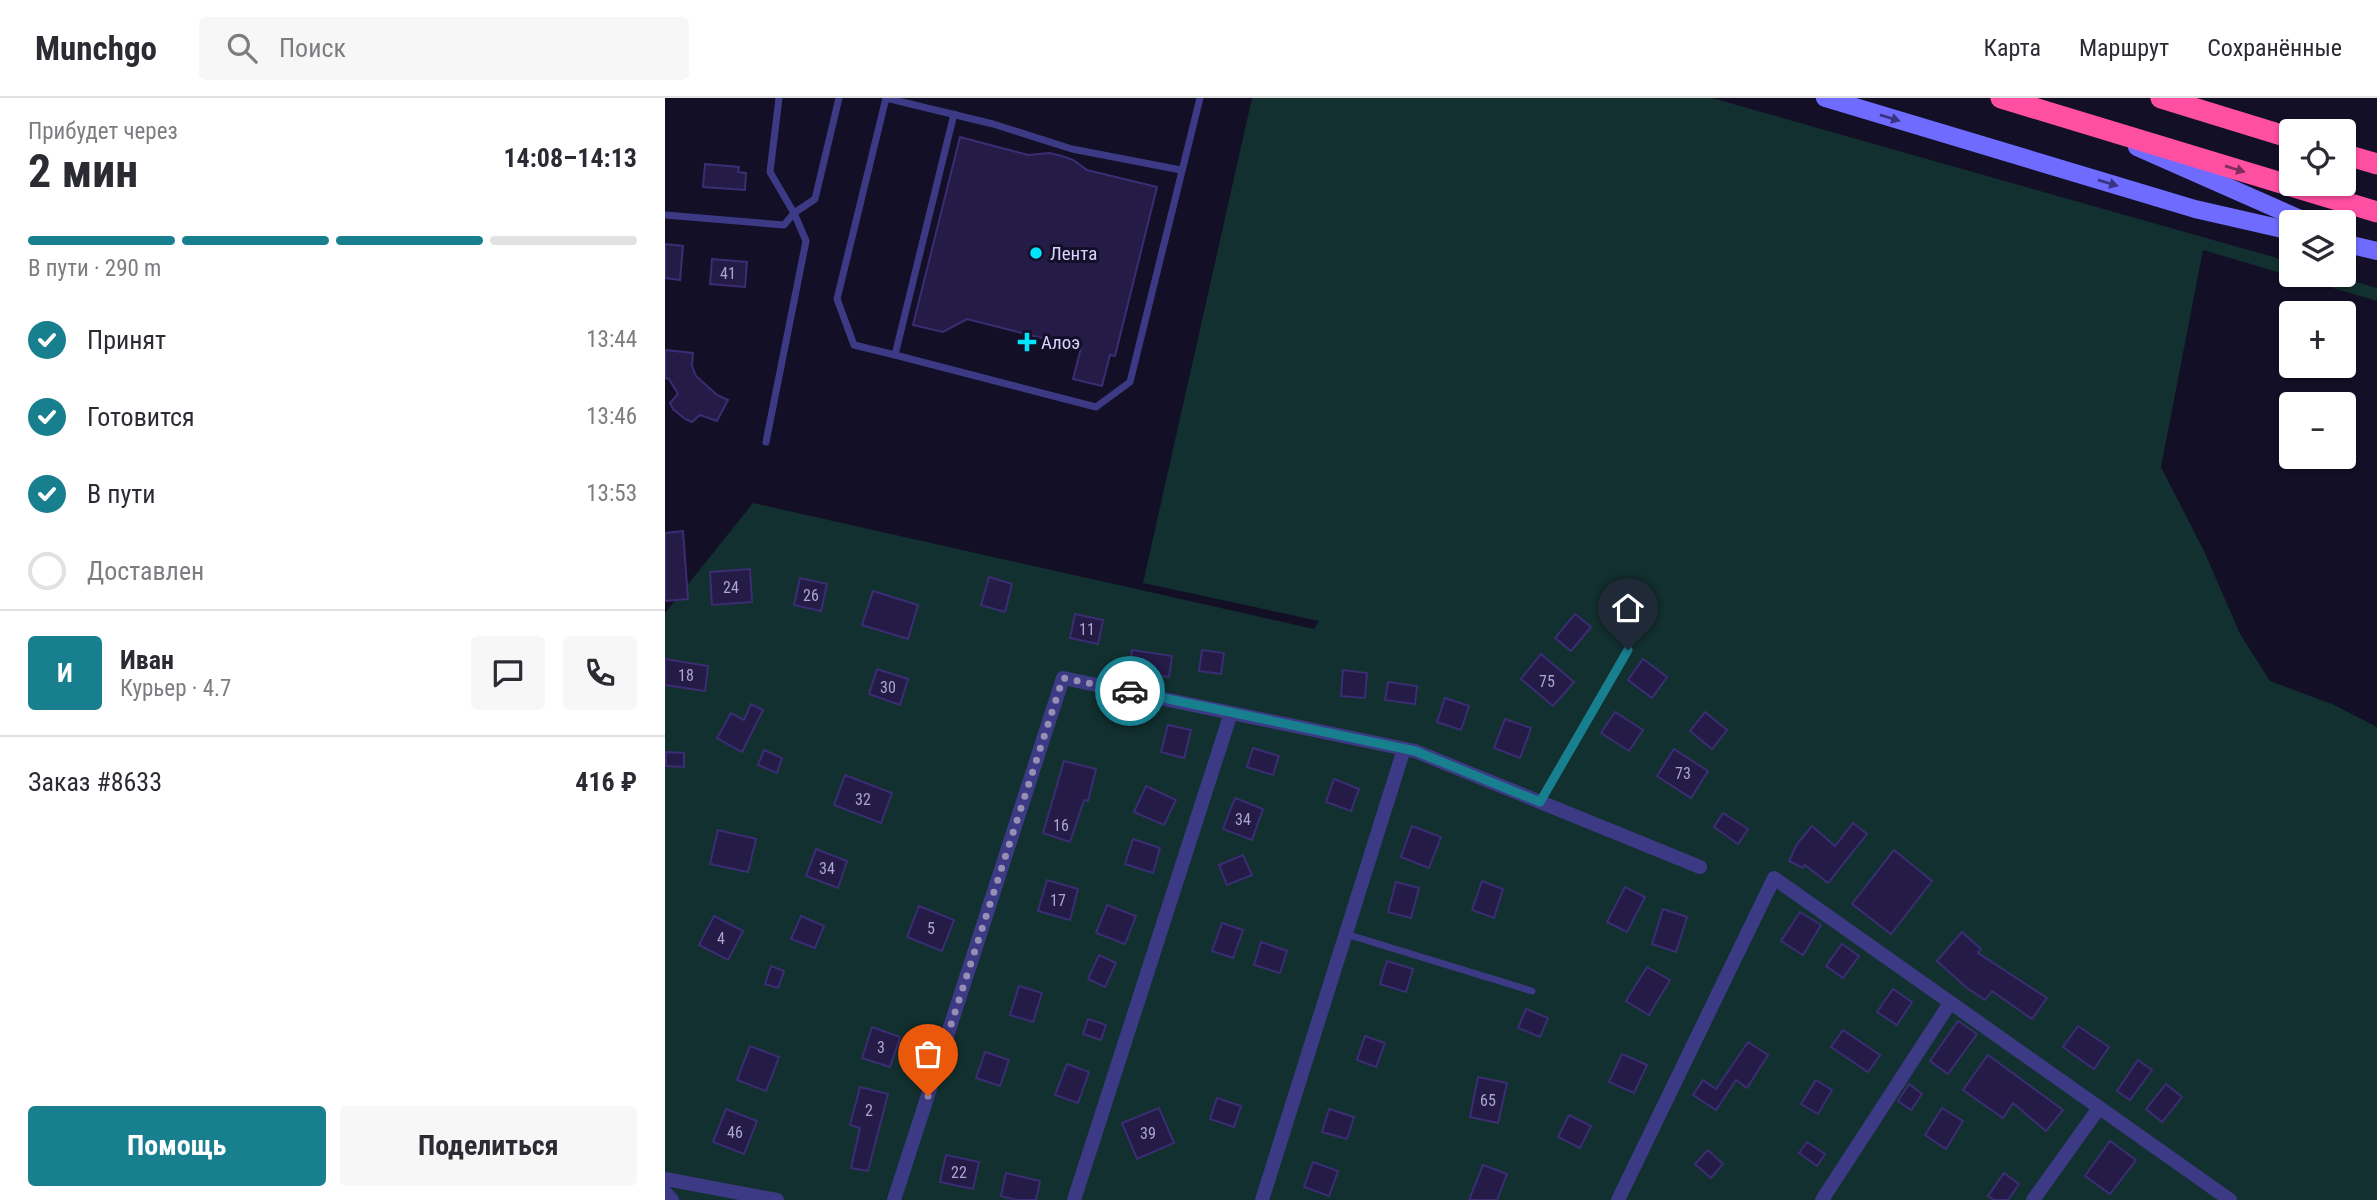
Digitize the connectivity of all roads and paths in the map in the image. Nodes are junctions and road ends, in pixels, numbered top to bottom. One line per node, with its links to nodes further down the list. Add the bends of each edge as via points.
1 (779, 98): 16 (lane, via 770,173)
2 (839, 98): 16 (lane, via 815,199)
3 (886, 98): 8 (lane); 19 (lane, via 837,299 854,345)
4 (1200, 98): 13 (lane)
5 (1825, 98): 18 (main road, one-way to 18, via 2195,209)
6 (2001, 98): 9 (highway)
7 (2161, 98): 10 (highway)
8 (954, 114): 13 (lane, via 1072,149); 19 (lane)
9 (2076, 120): 14 (main road); 15 (highway, one-way to 15)
10 (2279, 134)
11 (2356, 158): 12 (highway)
12 (2377, 164)
13 (1181, 170): 19 (lane, via 1130,382 1096,407)
14 (2280, 210)
15 (2377, 212)
16 (794, 214): 17 (lane, via 784,225); 20 (lane, via 806,241)
17 (665, 215)
18 (2279, 228)
19 (895, 355)
20 (766, 442)
21 (1628, 650): 24 (lane)
22 (1231, 713): 23 (street); 34 (street, via 1063,678); 35 (street)
23 (1404, 749): 24 (street); 26 (street)
24 (1540, 802): 25 (street)
25 (1700, 867)
26 (1346, 934): 27 (lane); 36 (street)
27 (1532, 991)
28 (1950, 1003): 29 (street); 37 (street, via 1774,878); 38 (street)
29 (2099, 1108): 39 (street); 40 (street)
30 (665, 1179): 33 (street)
31 (665, 1192): 32 (street)
32 (672, 1200)
33 (777, 1200)
34 (894, 1200)
35 (1074, 1200)
36 (1262, 1200)
37 (1618, 1200)
38 (1822, 1200)
39 (2033, 1200)
40 (2230, 1200)

